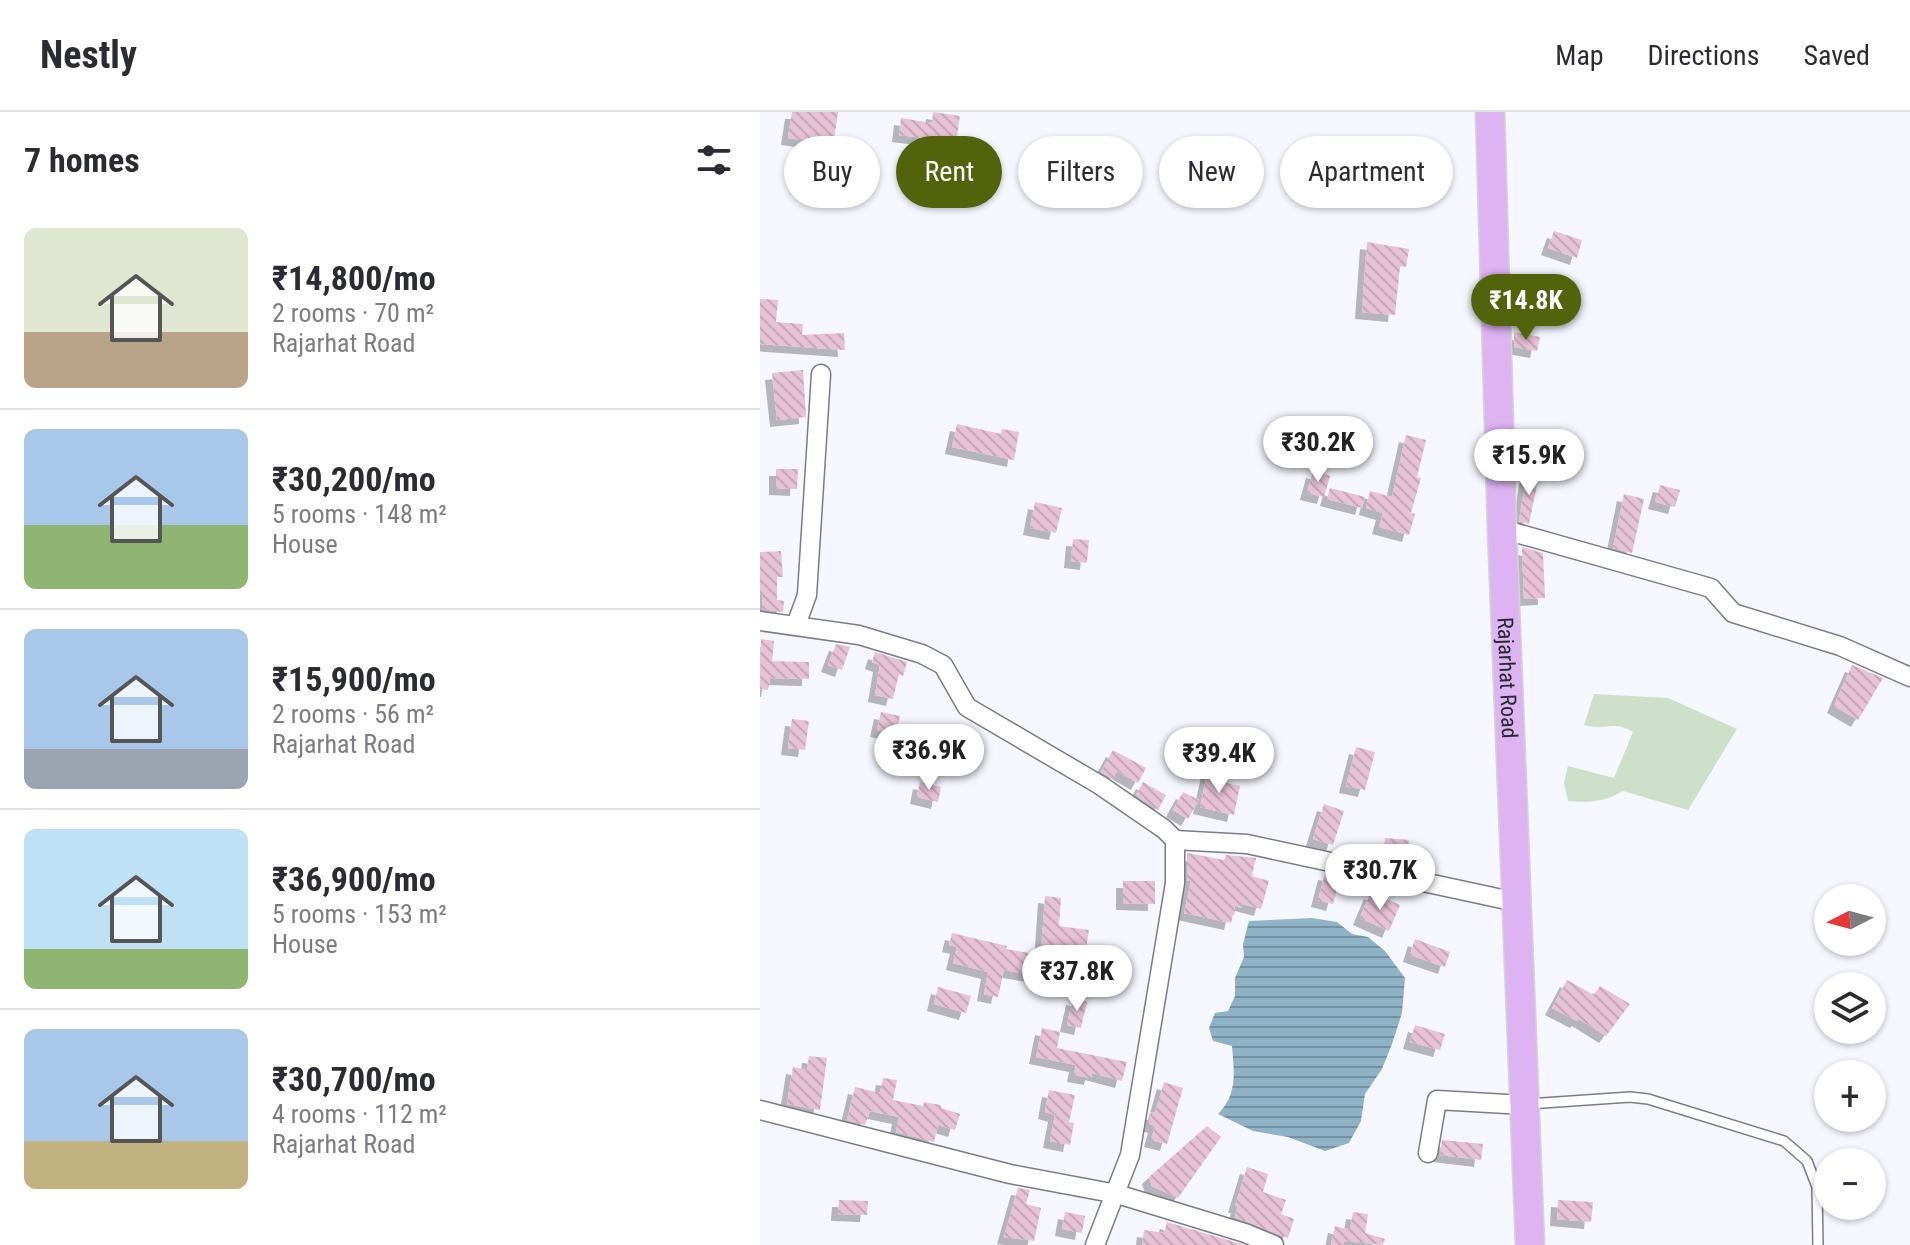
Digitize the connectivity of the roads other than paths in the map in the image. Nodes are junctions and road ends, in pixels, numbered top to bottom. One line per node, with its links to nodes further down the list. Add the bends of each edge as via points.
1 (1475, 112): 9 (main road, Rajarhat Road)
2 (1490, 112): 4 (main road, Rajarhat Road)
3 (821, 374): 6 (street, via 807,595)
4 (1502, 529): 7 (street, via 1711,588 1733,613 1840,646); 9 (main road, Rajarhat Road)
5 (760, 621): 6 (street)
6 (796, 625): 8 (street, via 859,635 943,665 967,707 1100,785)
7 (1910, 677)
8 (1175, 840): 9 (street, via 1247,844); 13 (street, via 1175,883 1164,955 1130,1155)
9 (1509, 900): 10 (main road, Rajarhat Road)
10 (1517, 1104): 12 (street, via 1437,1100); 16 (main road, Rajarhat Road); 17 (main road, Rajarhat Road); 18 (lane, via 1648,1099 1784,1141 1807,1161 1817,1187)
11 (760, 1110): 13 (street, via 1010,1174)
12 (1428, 1153)
13 (1117, 1194): 14 (street); 15 (street)
14 (1095, 1245)
15 (1274, 1245)
16 (1515, 1245)
17 (1530, 1245)
18 (1818, 1245)

